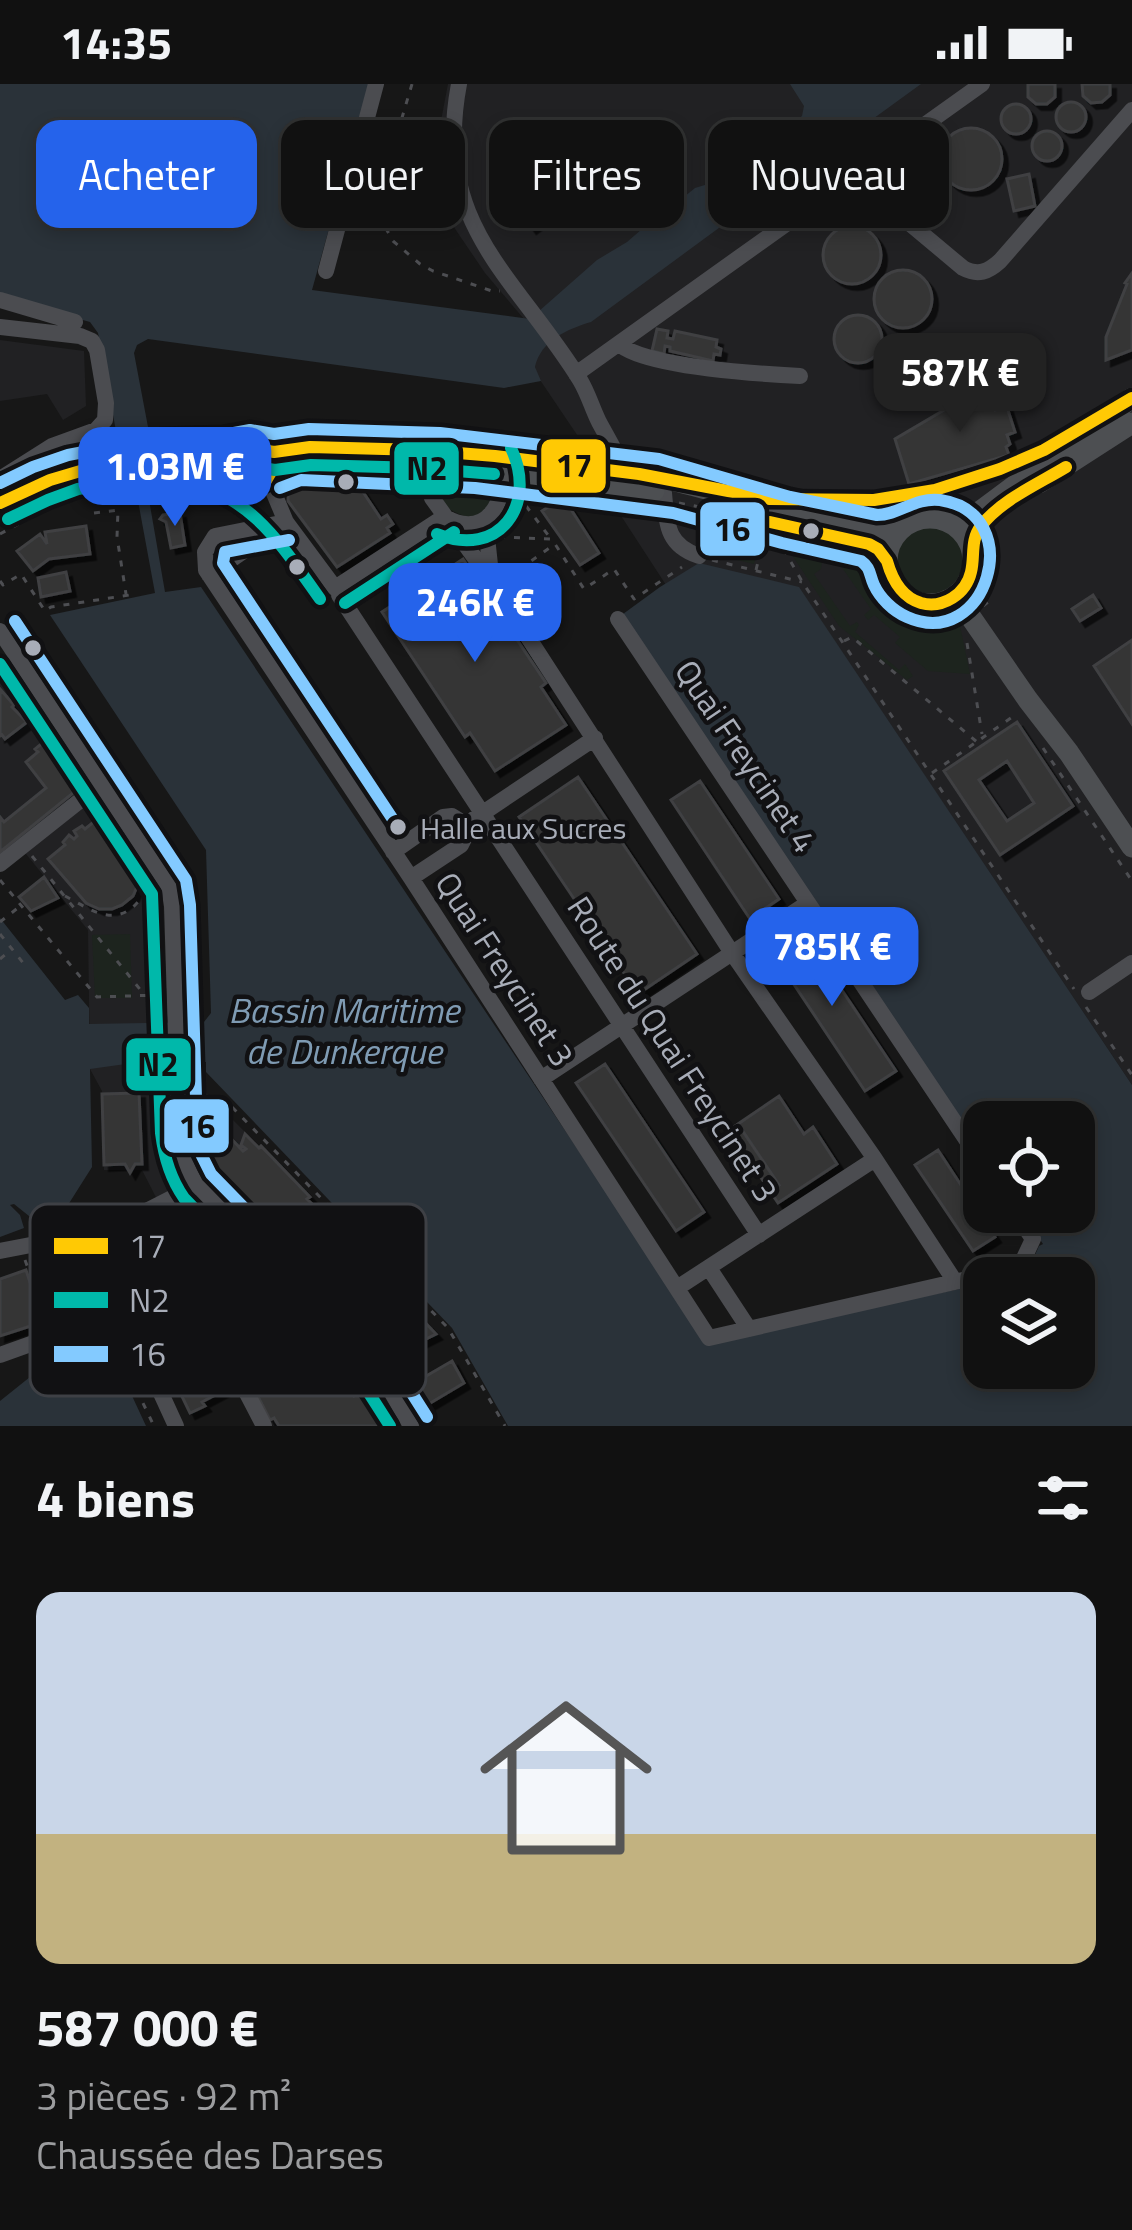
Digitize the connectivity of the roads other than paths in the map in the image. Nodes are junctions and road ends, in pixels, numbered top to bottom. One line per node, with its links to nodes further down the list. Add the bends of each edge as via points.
1 (376, 84): 8 (street)
2 (459, 84): 13 (street, via 454,146 476,232)
3 (982, 84): 5 (street)
4 (1132, 110): 7 (street, via 984,272 963,268)
5 (932, 120)
6 (781, 228): 12 (street)
7 (915, 228)
8 (326, 272)
9 (0, 300): 10 (street)
10 (75, 322)
11 (0, 327): 25 (street, via 90,340 107,409 96,430)
12 (619, 344): 13 (street); 14 (street, via 637,355)
13 (576, 374): 26 (street)
14 (800, 376)
15 (1128, 409): 28 (street, via 1023,460 917,494 806,501); 35 (main road, via 982,511); 39 (main road, via 984,522)
16 (249, 450): 17 (main road); 18 (main road); 24 (main road, via 269,459); 27 (main road, via 230,465)
17 (457, 452): 19 (main road); 21 (street)
18 (166, 462): 22 (main road); 27 (main road, via 208,467)
19 (499, 465): 21 (main road); 23 (main road); 31 (street)
20 (397, 466): 21 (main road); 24 (main road, via 300,462); 30 (street)
21 (434, 468): 30 (street)
22 (117, 471): 32 (main road, via 61,476); 34 (main road)
23 (552, 474): 26 (main road); 31 (street, via 512,487)
24 (269, 475): 27 (main road, via 256,488); 36 (street, Route du Quai Freycinet 3)
25 (0, 479)
26 (625, 480): 28 (main road); 29 (main road)
27 (239, 484): 36 (street, Route du Quai Freycinet 3)
28 (694, 486): 37 (main road, via 866,532)
29 (664, 493): 38 (street, via 673,541); 40 (main road, via 863,542 878,549)
30 (432, 498): 33 (street)
31 (502, 502): 33 (street, via 472,525); 42 (street, via 487,537)
32 (0, 503)
33 (444, 517): 42 (street); 43 (street)
34 (0, 518)
35 (946, 520): 37 (main road, via 924,518); 39 (main road, via 961,530)
36 (286, 522): 41 (street); 41 (street, via 215,536 204,557); 43 (street, Route du Quai Freycinet 3)
37 (900, 530): 40 (main road)
38 (699, 556)
39 (972, 559): 44 (main road, via 965,586); 48 (main road, via 976,600)
40 (882, 564): 44 (main road, via 904,596)
41 (209, 575): 53 (street, Quai Freycinet 3)
42 (495, 586): 47 (street)
43 (337, 591): 50 (street, Route du Quai Freycinet 3)
44 (946, 607): 48 (main road, via 970,616)
45 (618, 619): 56 (street, Quai Freycinet 4)
46 (0, 631): 49 (street)
47 (595, 738): 50 (street); 57 (street)
48 (1070, 753): 52 (main road)
49 (101, 783): 54 (street); 64 (street, via 164,877 172,906 182,1154)
50 (482, 813): 51 (street); 60 (street, Route du Quai Freycinet 3)
51 (463, 826): 53 (street, via 443,818); 55 (street, via 461,845)
52 (1132, 847)
53 (393, 852): 55 (street, Quai Freycinet 3)
54 (0, 864)
55 (411, 878): 61 (street, Quai Freycinet 3)
56 (808, 903): 57 (street); 62 (street, Quai Freycinet 4)
57 (732, 953): 60 (street); 63 (street)
58 (1132, 963): 59 (street)
59 (1089, 992)
60 (622, 1026): 61 (street); 68 (street, Route du Quai Freycinet 3)
61 (541, 1079): 73 (street, Quai Freycinet 3)
62 (963, 1135)
63 (875, 1159): 68 (street); 72 (street)
64 (197, 1185): 65 (street); 66 (street)
65 (161, 1204)
66 (215, 1204)
67 (1028, 1233): 72 (street, via 1033,1240 1020,1267)
68 (759, 1235): 71 (street)
69 (30, 1249): 70 (street)
70 (0, 1251)
71 (709, 1268): 73 (street); 74 (street)
72 (954, 1280): 74 (street)
73 (677, 1288): 74 (street, Quai Freycinet 3, via 709,1338)
74 (749, 1329)
75 (30, 1344): 76 (street)
76 (0, 1355)
77 (162, 1396): 80 (street)
78 (248, 1396): 81 (street)
79 (394, 1396): 82 (street)
80 (176, 1426)
81 (264, 1426)
82 (411, 1426)

